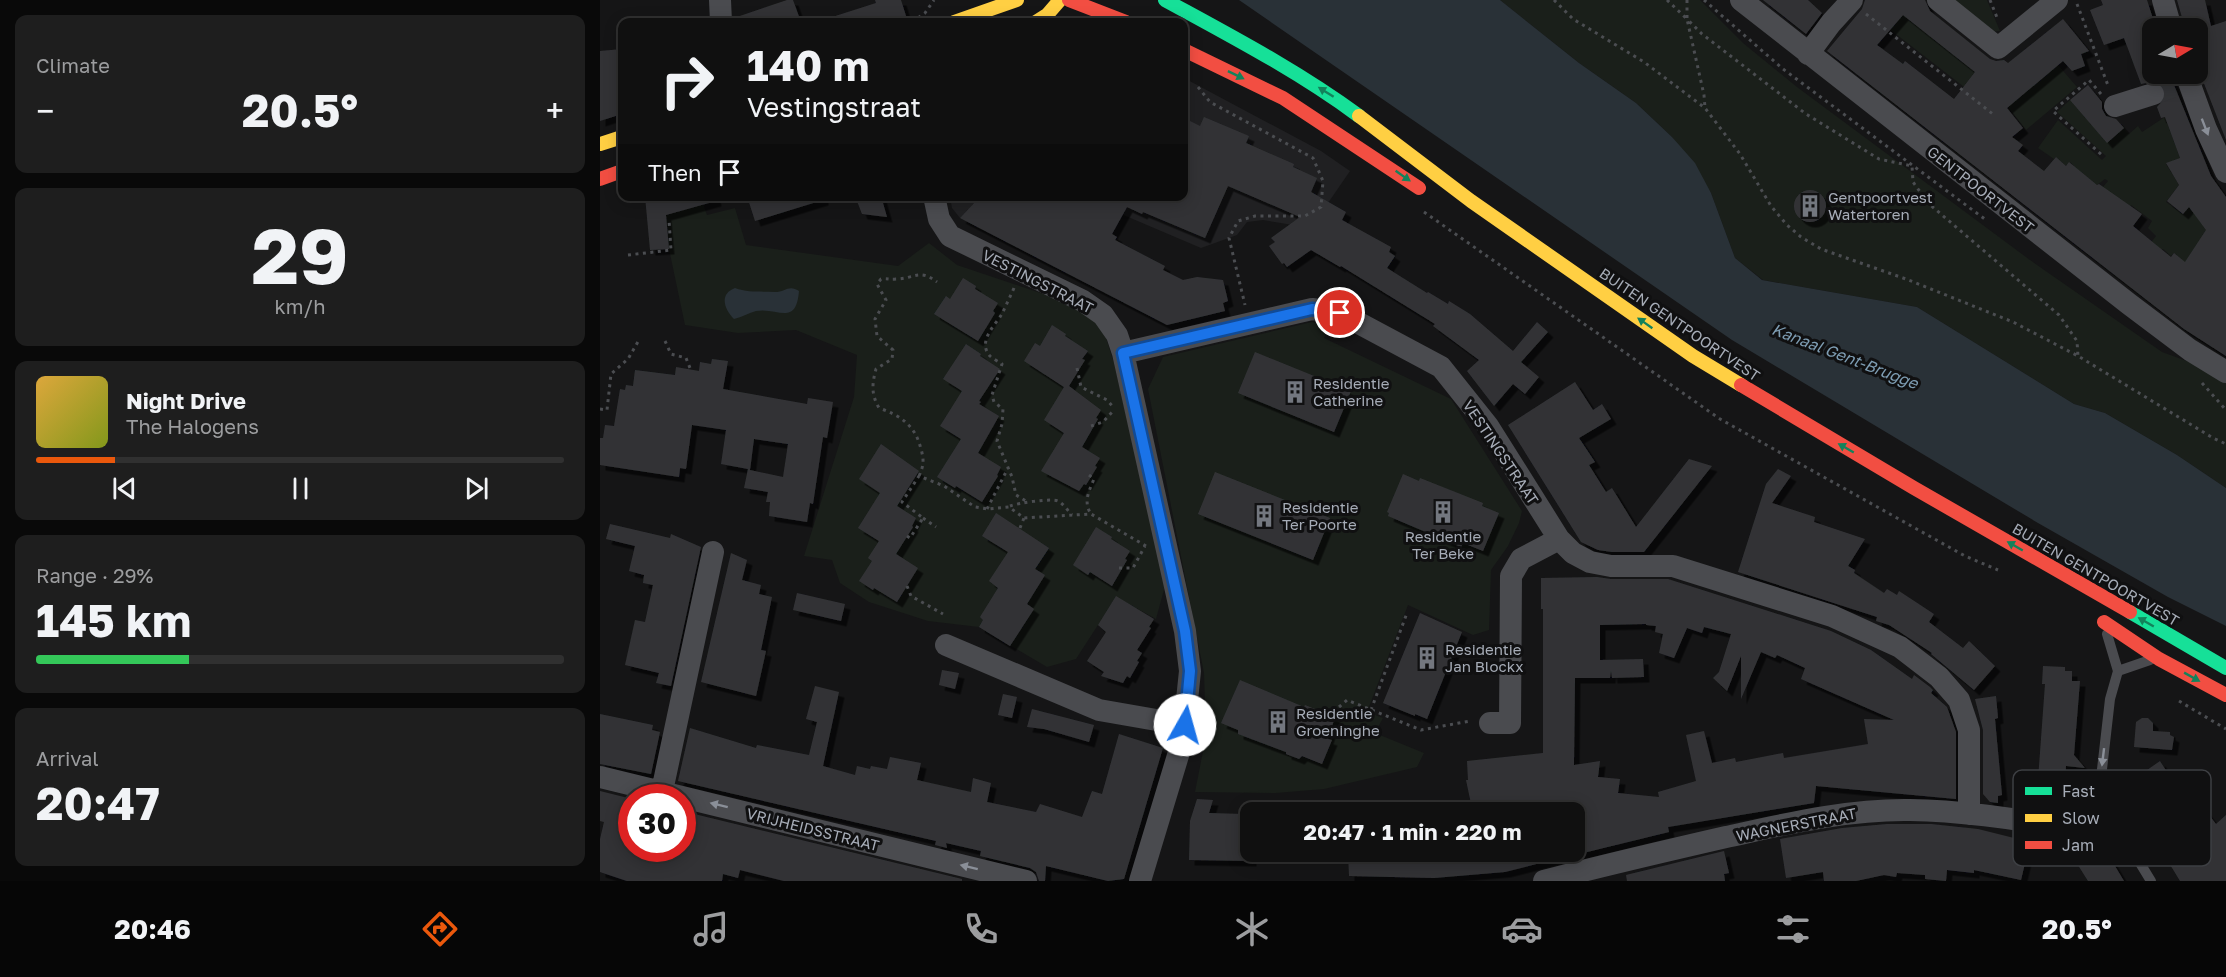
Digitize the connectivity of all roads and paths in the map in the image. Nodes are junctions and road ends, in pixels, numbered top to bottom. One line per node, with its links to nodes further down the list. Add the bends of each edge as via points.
1 (720, 0): 18 (street)
2 (934, 0): 19 (path)
3 (1017, 0): 20 (main road)
4 (1060, 0): 21 (main road)
5 (1069, 0): 22 (main road)
6 (1165, 0): 82 (main road, BUITEN GENTPOORTVEST, one-way to 6, via 1693,356 1471,201 1333,97)
7 (1554, 0): 31 (path, via 1573,19 1644,62)
8 (1667, 0): 24 (path)
9 (1687, 0): 24 (path)
10 (1712, 0): 17 (path)
11 (1741, 0): 26 (street, GENTPOORTVEST)
12 (1938, 0): 13 (street, via 1998,48)
13 (2057, 0)
14 (2075, 0): 30 (path)
15 (2163, 0): 23 (street)
16 (1851, 1): 26 (street); 32 (path)
17 (1709, 4)
18 (721, 18)
19 (918, 18)
20 (965, 18)
21 (1042, 18)
22 (1116, 18)
23 (2168, 18)
24 (1687, 19): 31 (path); 50 (path, via 1806,114 1879,159 1912,166 1913,182 1928,203 2059,315 2077,340)
25 (1188, 52): 39 (main road, one-way to 39, via 1282,98)
26 (1808, 54): 53 (street, GENTPOORTVEST, via 2146,317)
27 (2186, 84): 37 (street, one-way to 37)
28 (1197, 85): 46 (path, via 1210,102 1313,158 1323,181 1321,207 1305,216 1255,216 1238,221 1229,238)
29 (2152, 94): 30 (street)
30 (2115, 106): 35 (path, via 2089,80 2053,111)
31 (1705, 108): 50 (path, via 1740,154 1771,206 1801,237 1821,249 2013,322)
32 (1994, 115)
33 (618, 138): 34 (main road)
34 (600, 144)
35 (2104, 157)
36 (618, 172): 38 (main road)
37 (2226, 172)
38 (600, 179)
39 (1426, 193)
40 (935, 201): 44 (street, VESTINGSTRAAT, via 939,219 950,236)
41 (1416, 207): 76 (path, via 1720,419 1965,556)
42 (669, 219): 43 (path, via 671,250)
43 (628, 255)
44 (1023, 272): 49 (street, VESTINGSTRAAT, via 1103,315 1117,335); 59 (path, via 986,340 990,356 1002,364 992,395 1003,409 997,441)
45 (937, 282): 61 (path, via 927,275 915,275 881,279 877,284 886,300 875,319 877,336 893,350 892,359 876,369 873,398 879,408 899,415 914,429 924,464)
46 (1249, 325): 49 (street, VESTINGSTRAAT); 72 (street, VESTINGSTRAAT, via 1312,309 1340,313 1441,367 1488,426)
47 (639, 340): 54 (path, via 628,359 611,374 607,410)
48 (665, 341): 51 (path, via 671,354 686,358)
49 (1123, 353): 56 (street)
50 (2078, 356): 58 (path)
51 (690, 368)
52 (1077, 368): 55 (path, via 1081,387 1107,400)
53 (2226, 372)
54 (600, 409)
55 (1115, 409): 56 (path); 57 (path, via 1103,422)
56 (1137, 418): 73 (street)
57 (1090, 426)
58 (2226, 444)
59 (1008, 467): 62 (path, via 1016,495); 64 (path)
60 (1089, 475): 65 (path, via 1094,478 1086,497)
61 (919, 476): 64 (path, via 944,486 975,507); 67 (path, via 902,502)
62 (1026, 501): 63 (path); 66 (path, via 1060,501)
63 (1009, 507): 64 (path); 68 (path)
64 (987, 508)
65 (1091, 514): 66 (path); 73 (path)
66 (1072, 515): 68 (path)
67 (923, 518): 69 (path); 71 (path, via 910,538)
68 (1024, 518): 70 (path)
69 (936, 527)
70 (1020, 528)
71 (907, 536)
72 (1559, 539): 90 (street, via 1521,559 1511,576 1510,723); 98 (street, VESTINGSTRAAT, via 1573,554 1590,562 1673,567 1832,616 1900,647 1939,677 1959,700 1969,730)
73 (1155, 547): 75 (path, via 1133,568); 91 (street, via 1185,631 1190,671)
74 (713, 552): 96 (street)
75 (1119, 568)
76 (1998, 570)
77 (907, 586): 79 (path, via 911,596)
78 (1407, 612): 89 (path)
79 (943, 614)
80 (2095, 616): 83 (main road); 85 (lane, via 2109,638)
81 (946, 645): 91 (street, via 1099,710)
82 (2197, 651): 83 (lane); 84 (main road, BUITEN GENTPOORTVEST)
83 (2158, 658): 85 (lane); 86 (main road, one-way to 86)
84 (2226, 668)
85 (2118, 671): 93 (lane, one-way to 93, via 2110,699)
86 (2226, 695)
87 (2176, 699): 92 (path)
88 (1339, 707): 89 (path, via 1347,700)
89 (1371, 710): 90 (path, via 1421,730 1465,720)
90 (1490, 723)
91 (1185, 725): 102 (street)
92 (2226, 729)
93 (2102, 770)
94 (600, 777): 95 (street, VRIJHEIDSSTRAAT)
95 (631, 784)
96 (663, 784)
97 (696, 799): 101 (street, VRIJHEIDSSTRAAT, one-way to 97)
98 (1970, 814): 99 (street, WAGNERSTRAAT); 103 (street, WAGNERSTRAAT, via 1910,810 1806,819)
99 (2013, 820)
100 (2142, 866): 104 (lane)
101 (1026, 881)
102 (1140, 881)
103 (1544, 881)
104 (2151, 881)

